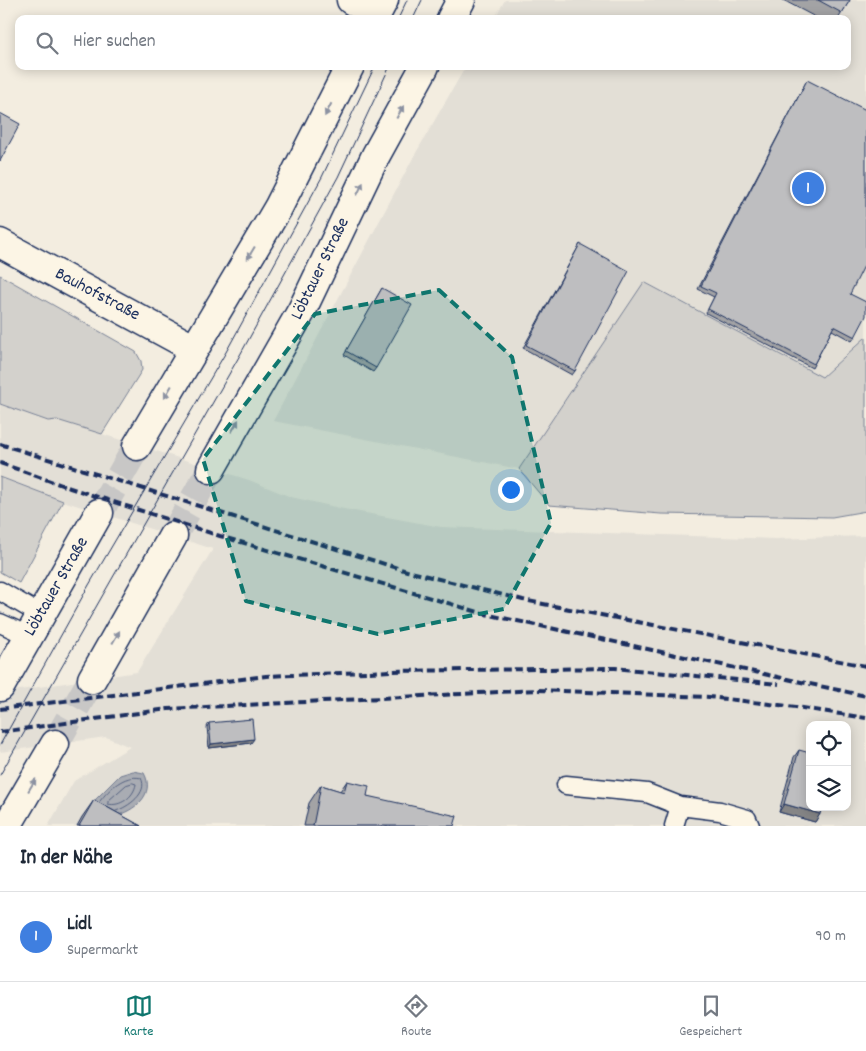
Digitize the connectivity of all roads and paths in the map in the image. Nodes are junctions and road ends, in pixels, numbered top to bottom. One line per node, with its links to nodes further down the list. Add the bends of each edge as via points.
1 (350, 0): 3 (main road)
2 (461, 0): 4 (main road)
3 (378, 11)
4 (452, 15)
5 (348, 70): 8 (main road, one-way to 8, via 278,208)
6 (423, 70): 10 (main road, Löbtauer Straße, one-way to 6, via 302,310 376,155)
7 (0, 243): 8 (main road, Bauhofstraße)
8 (193, 348): 9 (main road, one-way to 9)
9 (138, 446)
10 (211, 468)
11 (99, 513): 15 (main road, Löbtauer Straße)
12 (173, 536): 16 (main road, one-way to 12)
13 (0, 591): 15 (lane)
14 (0, 623): 15 (lane)
15 (35, 626): 17 (main road, Löbtauer Straße)
16 (92, 679)
17 (0, 687)
18 (55, 744): 21 (main road, one-way to 18)
19 (566, 785): 20 (lane, via 647,793)
20 (680, 806): 22 (lane); 23 (lane, via 720,811 747,819)
21 (7, 826)
22 (674, 826)
23 (750, 826)

